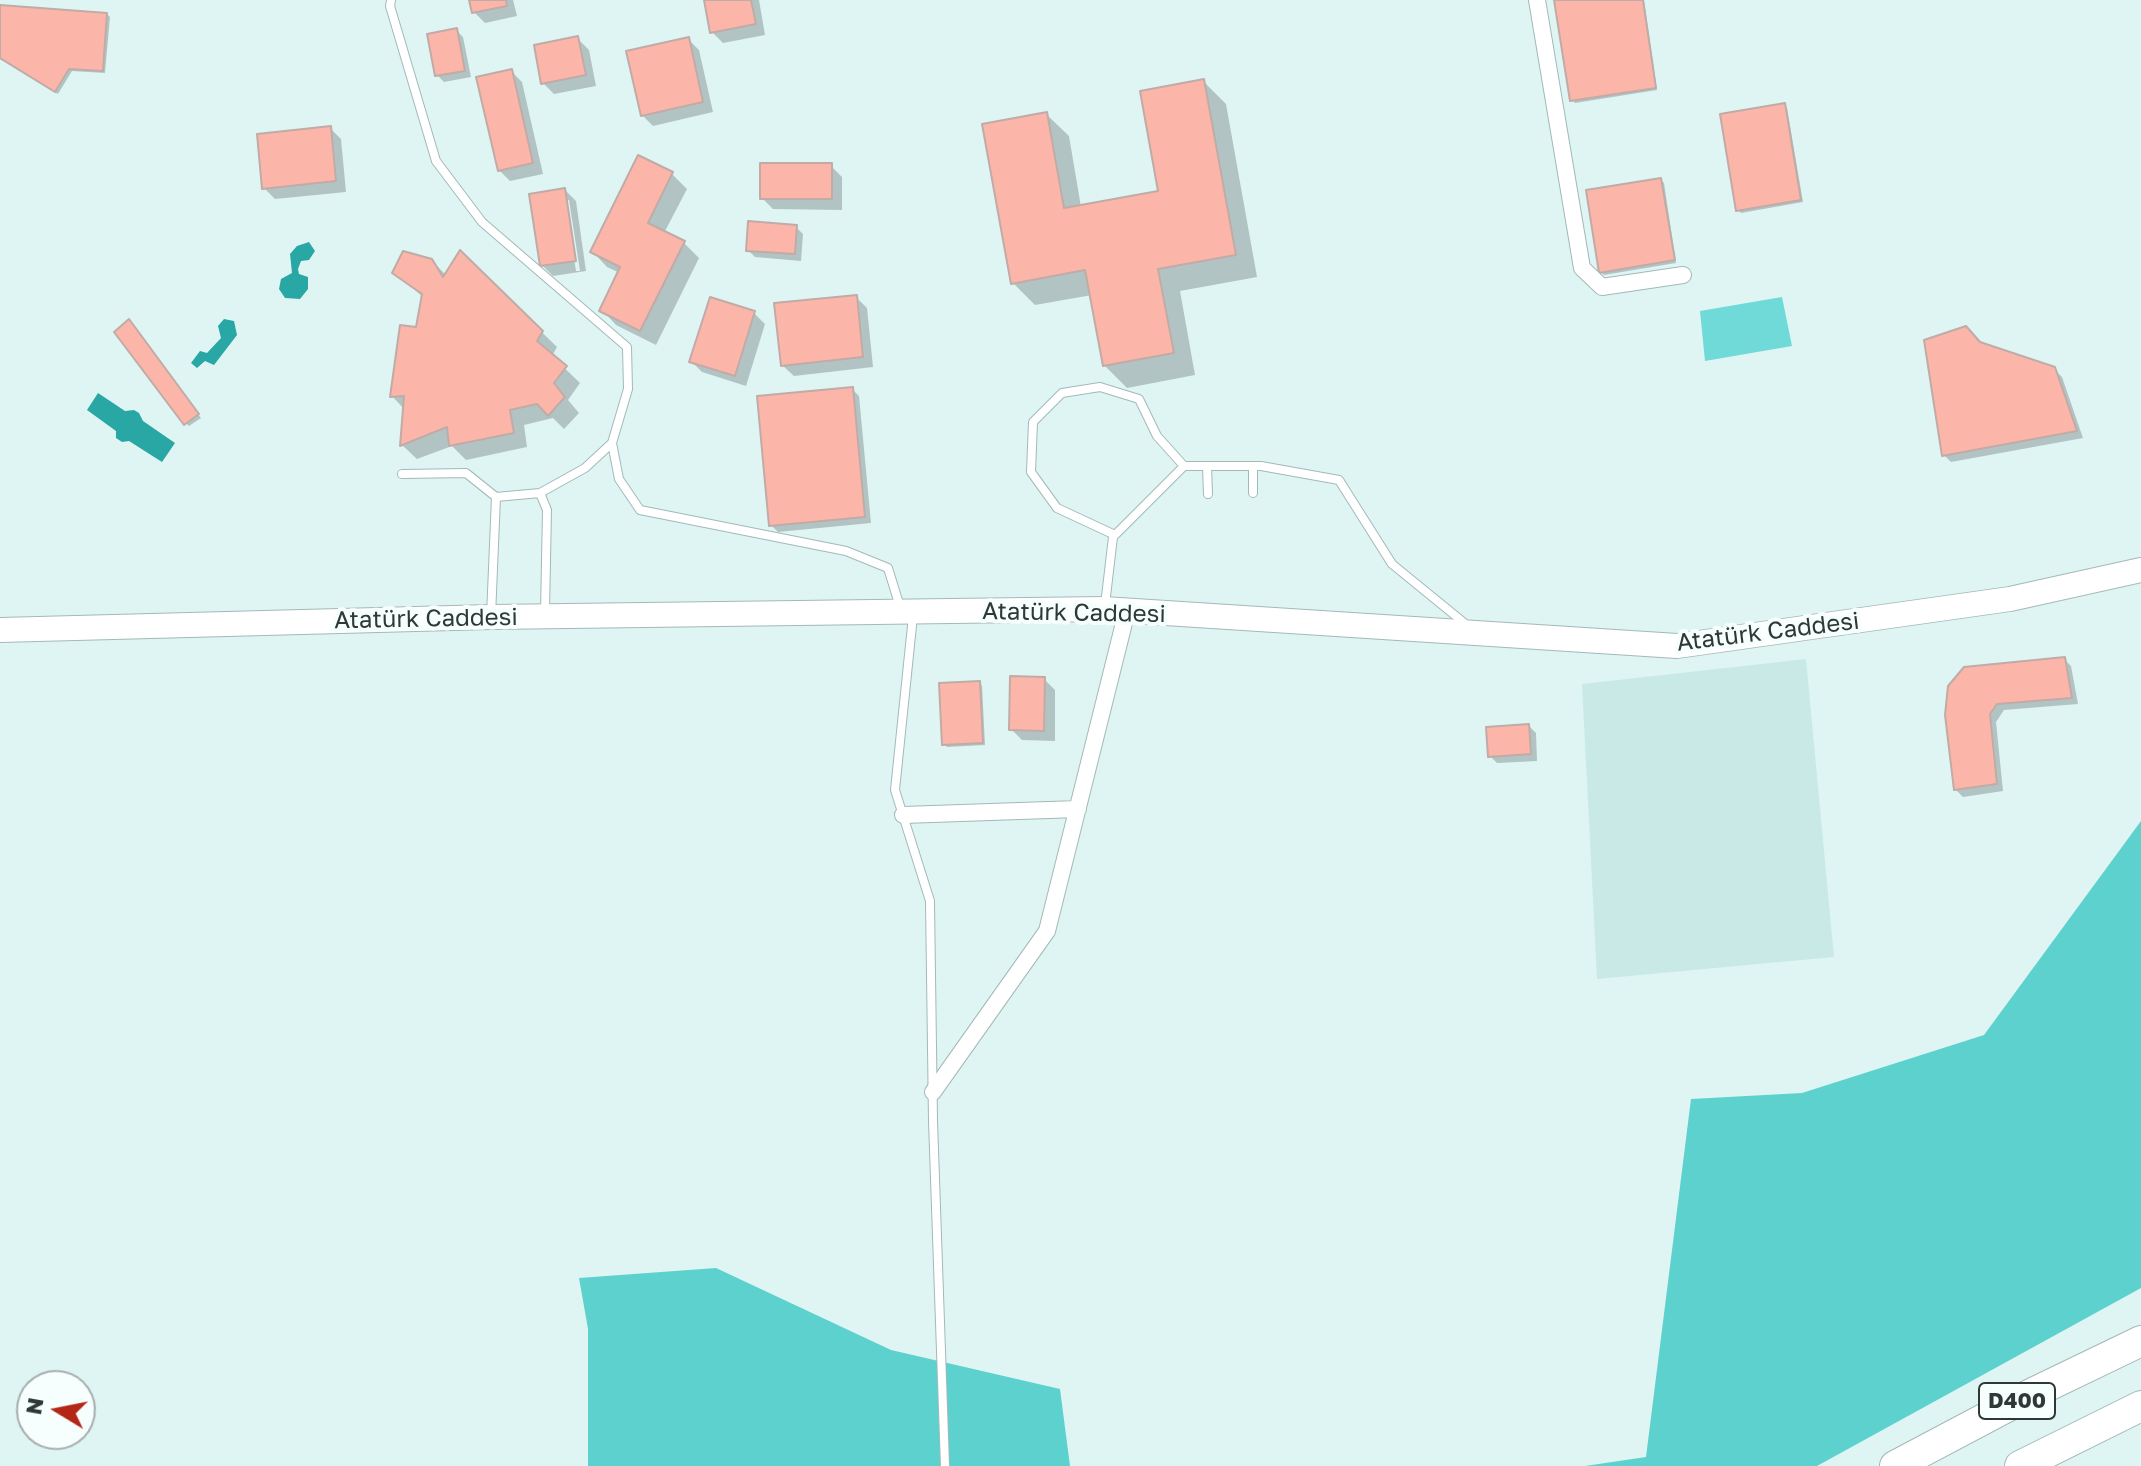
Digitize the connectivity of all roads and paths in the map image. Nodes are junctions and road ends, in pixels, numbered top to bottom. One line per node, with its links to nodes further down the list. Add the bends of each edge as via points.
1 (391, 0): 4 (lane, via 436,161 482,222 627,347 628,389)
2 (1537, 0): 3 (street, via 1582,268 1602,287)
3 (1683, 275)
4 (612, 443): 9 (lane, via 585,468); 16 (lane, via 619,479 640,510 846,551 888,568)
5 (1184, 466): 6 (lane); 13 (lane); 13 (lane, via 1157,436 1139,399 1100,387 1062,393 1033,422 1031,472 1057,508)
6 (1207, 466): 7 (lane); 11 (lane)
7 (1253, 466): 10 (lane); 20 (lane, via 1339,480 1392,564)
8 (402, 474): 12 (lane, via 466,473)
9 (540, 493): 12 (lane); 17 (lane, via 547,510)
10 (1253, 493)
11 (1208, 494)
12 (496, 497): 18 (lane)
13 (1115, 535): 15 (lane)
14 (2141, 570): 20 (street, Atatürk Caddesi, via 2010,599 1677,646)
15 (1116, 610): 16 (street, Atatürk Caddesi); 20 (street, Atatürk Caddesi); 21 (street)
16 (908, 612): 17 (street, Atatürk Caddesi); 22 (lane, via 895,790)
17 (545, 616): 18 (street, Atatürk Caddesi)
18 (491, 617): 19 (street, Atatürk Caddesi)
19 (0, 630)
20 (1478, 634)
21 (1078, 809): 22 (street); 23 (street, via 1047,931)
22 (903, 815): 23 (lane, via 930,901)
23 (933, 1092): 26 (lane)
24 (2141, 1341): 27 (highway, D400)
25 (2141, 1406): 28 (highway, D400)
26 (945, 1466)
27 (1895, 1466)
28 (2020, 1466)

